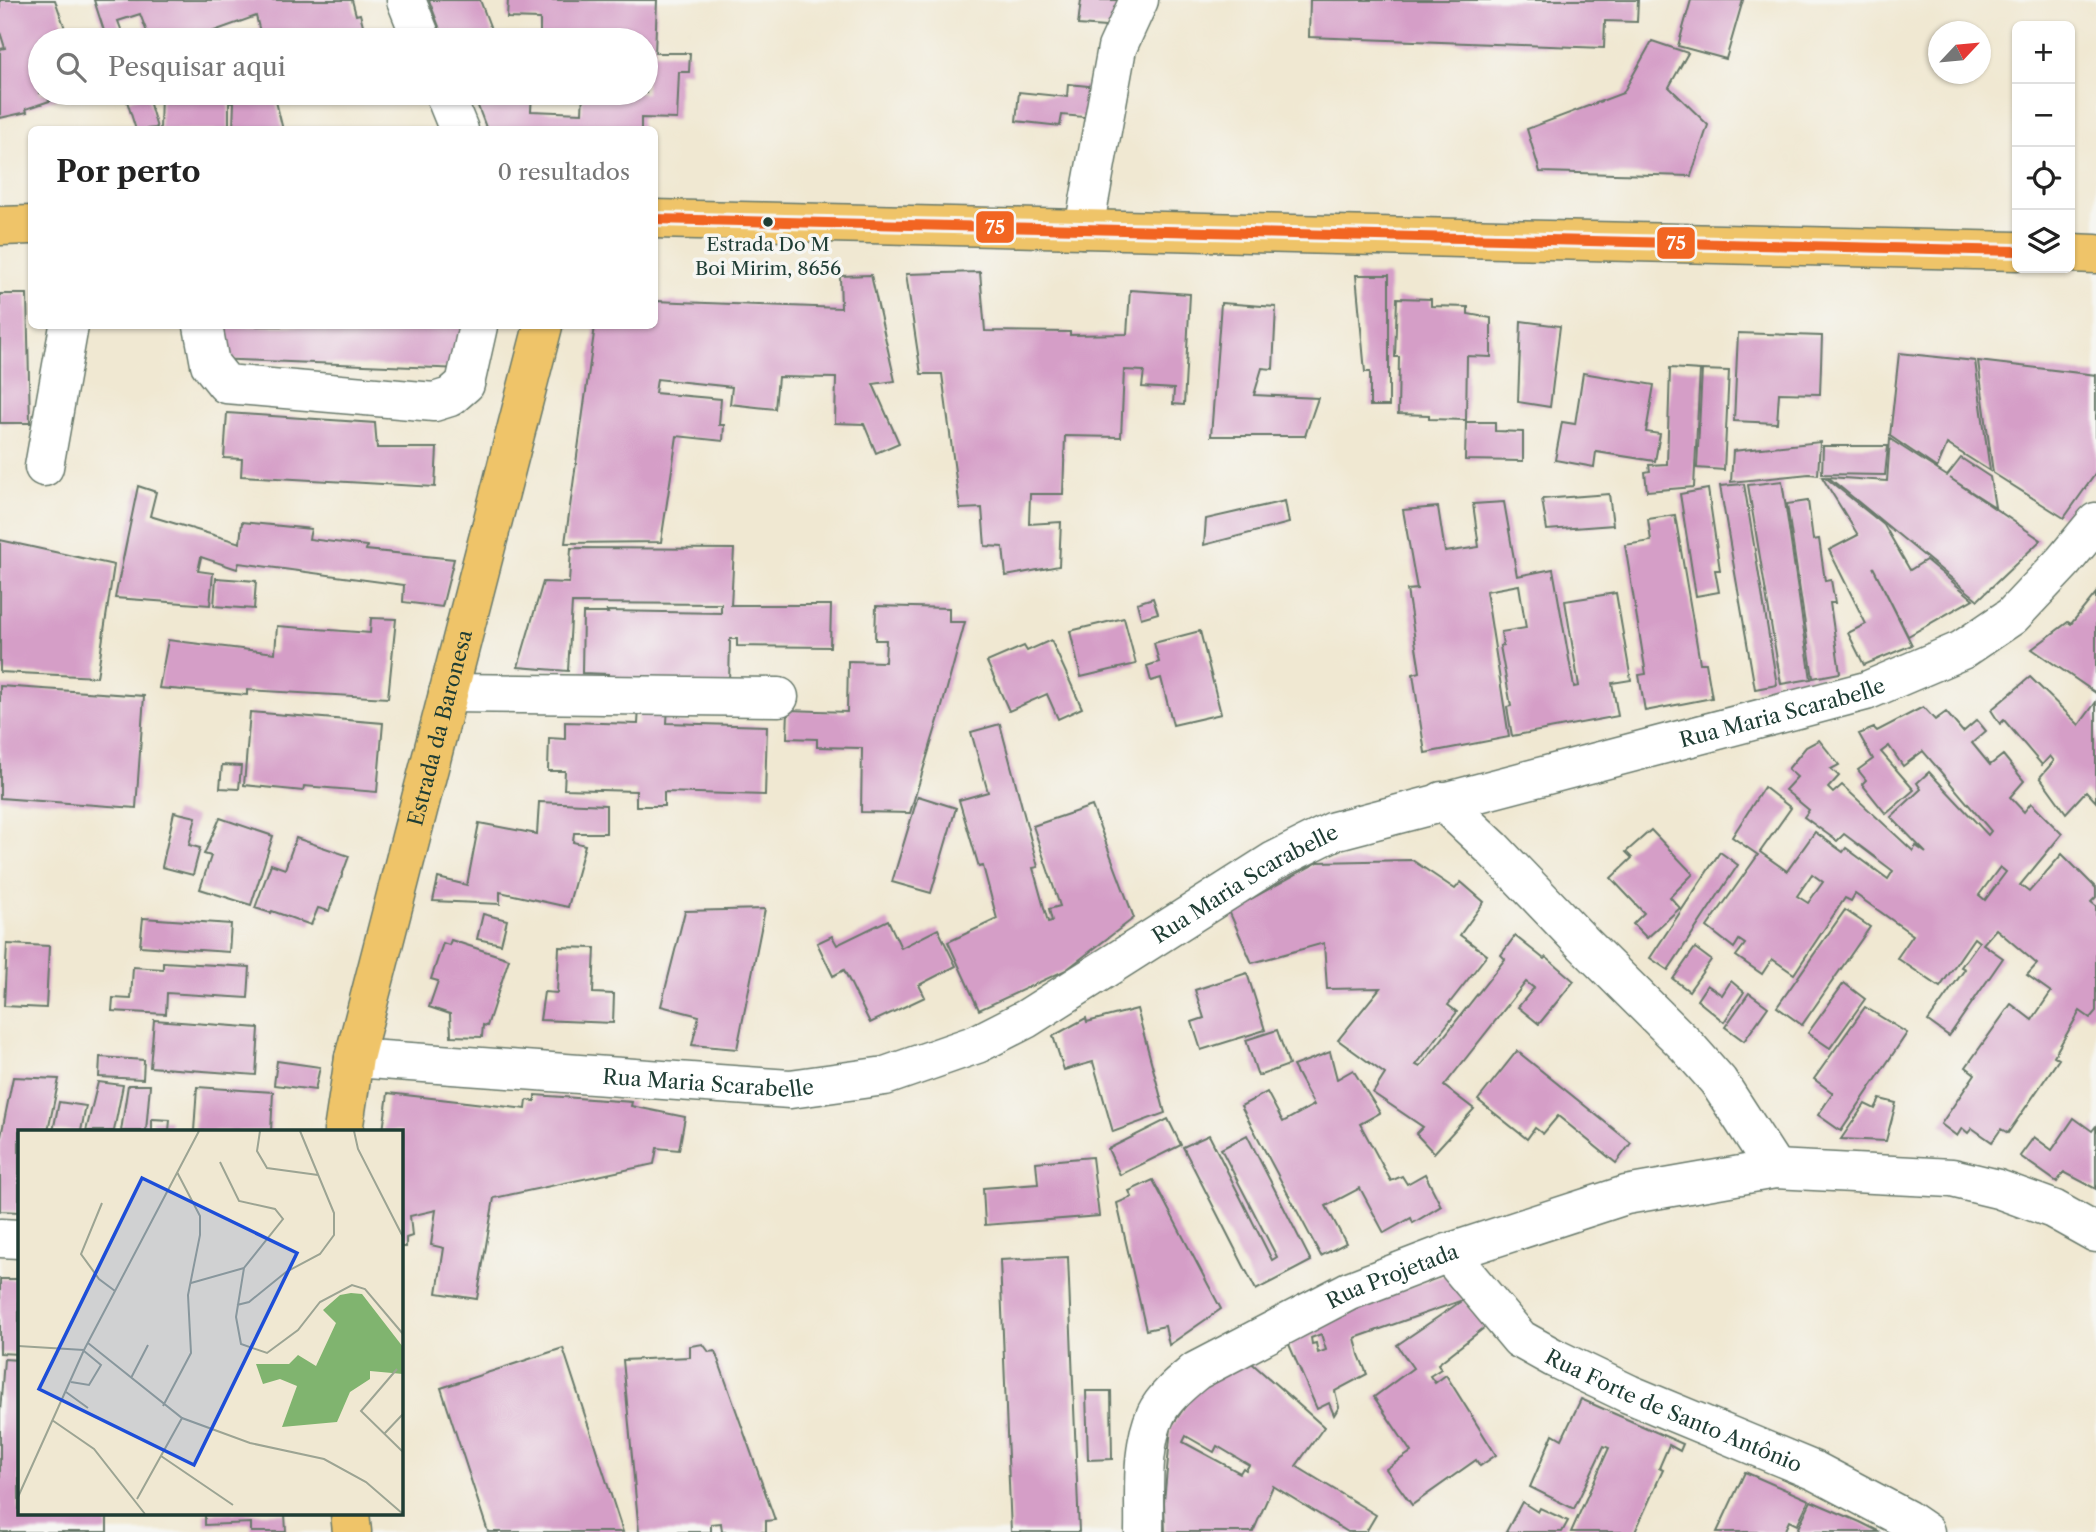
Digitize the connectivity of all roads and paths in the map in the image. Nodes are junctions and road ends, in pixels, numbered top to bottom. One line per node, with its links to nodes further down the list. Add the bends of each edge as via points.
1 (406, 0): 3 (street)
2 (1139, 0): 9 (street, via 1117,48)
3 (417, 28)
4 (449, 105): 5 (street)
5 (457, 126)
6 (658, 219): 9 (main road)
7 (28, 225): 8 (main road)
8 (0, 226)
9 (1084, 229): 10 (main road)
10 (2012, 251)
11 (2075, 253): 12 (main road)
12 (2096, 254)
13 (68, 329): 17 (street)
14 (204, 329): 15 (street, via 210,364 226,384 435,402 465,384)
15 (477, 329)
16 (541, 329): 19 (main road, Estrada da Baronesa)
17 (44, 467)
18 (2096, 522): 21 (street, Rua Maria Scarabelle, via 2012,616 1962,650 1866,691)
19 (448, 693): 20 (street); 22 (main road, Estrada da Baronesa)
20 (779, 697)
21 (1442, 801): 22 (street, Rua Maria Scarabelle, via 1334,831 1275,861 1026,1019 978,1045 885,1076 790,1089); 24 (street, via 1686,1045 1718,1081)
22 (354, 1058): 23 (main road, Estrada da Baronesa)
23 (343, 1130)
24 (1775, 1169): 25 (street, Rua Projetada, via 1952,1178 2053,1209); 28 (street, Rua Projetada, via 1626,1195)
25 (2096, 1233)
26 (0, 1238): 27 (street)
27 (18, 1239)
28 (1448, 1253): 31 (street, Rua Projetada, via 1349,1291 1196,1371 1176,1388 1157,1412 1147,1440); 32 (street, Rua Forte de Santo Antônio, via 1520,1339 1629,1394 1815,1471)
29 (350, 1514): 30 (main road)
30 (352, 1532)
31 (1144, 1532)
32 (1925, 1532)

